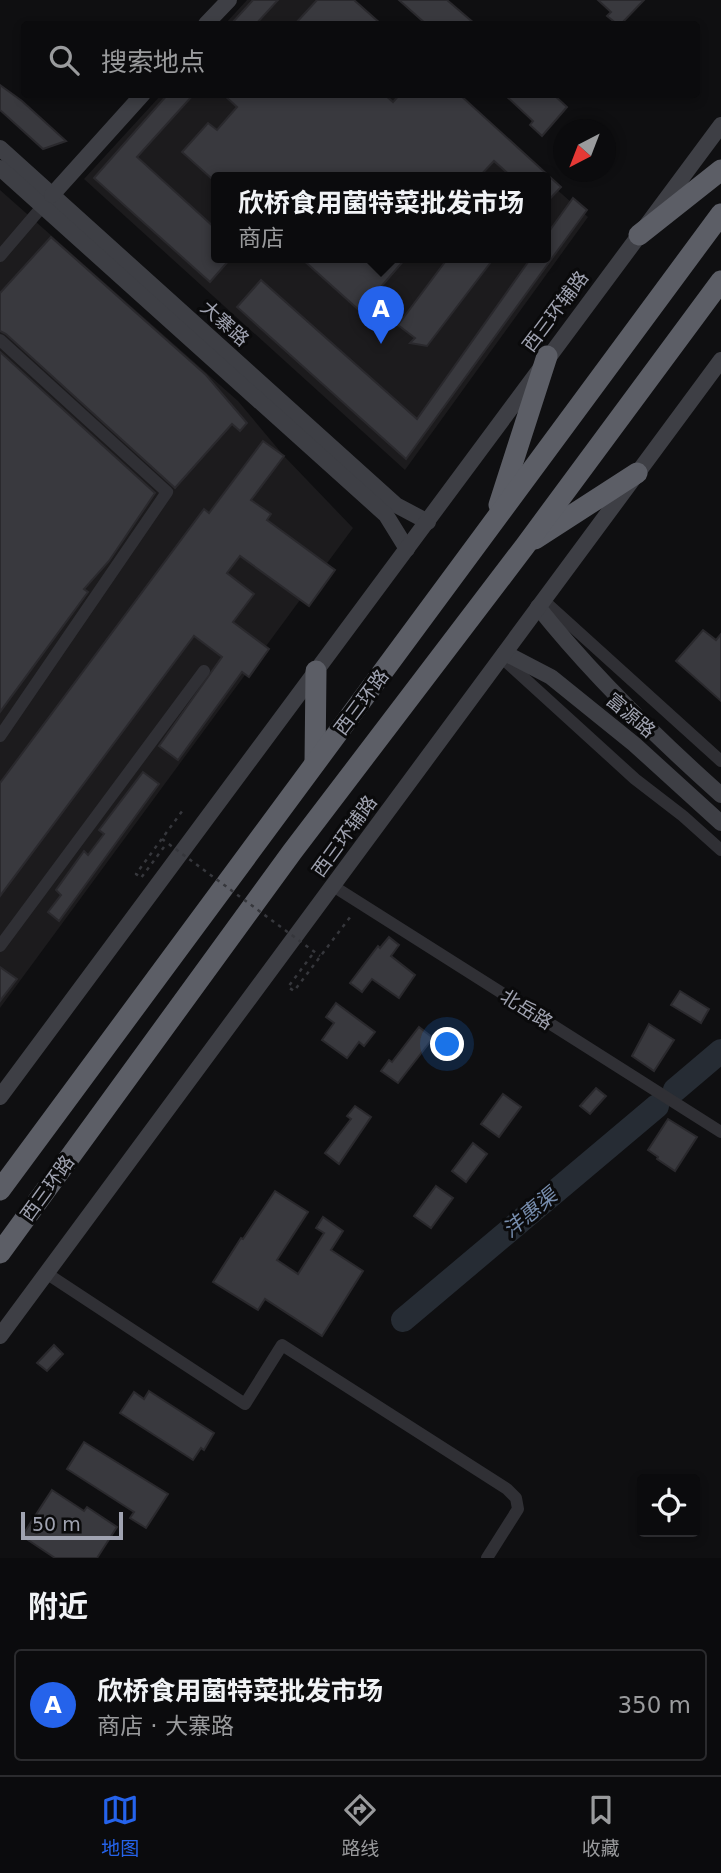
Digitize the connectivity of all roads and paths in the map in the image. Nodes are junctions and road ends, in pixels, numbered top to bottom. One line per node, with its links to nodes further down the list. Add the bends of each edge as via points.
1 (229, 0): 2 (main road)
2 (209, 21)
3 (139, 98): 8 (main road)
4 (721, 125): 10 (main road, 西三环辅路)
5 (0, 148): 8 (main road, 大寨路)
6 (0, 168): 8 (main road, 大寨路)
7 (721, 170): 10 (highway)
8 (47, 201): 11 (street); 17 (main road, 大寨路, via 396,505); 20 (main road, 大寨路, via 386,515)
9 (721, 214): 18 (highway, 西三环路)
10 (639, 235): 14 (main road, 西三环辅路)
11 (0, 256)
12 (721, 281): 19 (highway, 西三环路)
13 (0, 340): 25 (street, via 167,492)
14 (547, 356): 17 (main road, 西三环辅路); 18 (highway)
15 (721, 360): 16 (main road, 西三环辅路)
16 (637, 474): 19 (highway); 21 (main road, 西三环辅路)
17 (428, 522): 20 (main road, 西三环辅路)
18 (493, 524): 27 (highway, 西三环路)
19 (525, 546): 42 (highway, 西三环路, via 292,852)
20 (407, 549): 24 (main road, 西三环辅路)
21 (541, 604): 22 (main road, 西三环辅路); 26 (street); 28 (main road, 富源路, via 573,651)
22 (503, 655): 30 (main road, 富源路, via 551,677); 33 (street, via 635,779); 34 (main road, 西三环辅路)
23 (204, 671): 36 (street)
24 (316, 671): 27 (highway); 39 (main road, 西三环辅路)
25 (0, 736)
26 (721, 761)
27 (316, 763): 41 (highway, 西三环路)
28 (721, 795)
29 (183, 810): 31 (path)
30 (721, 823)
31 (162, 839): 32 (path, via 136,874 141,878); 38 (path, bridge)
32 (163, 847)
33 (721, 850)
34 (333, 886): 40 (street, 北岳路); 43 (main road, 西三环辅路)
35 (351, 915): 38 (path)
36 (0, 947)
37 (312, 956): 38 (path, via 288,987 294,991)
38 (320, 956)
39 (0, 1097)
40 (721, 1132)
41 (0, 1190)
42 (0, 1253)
43 (46, 1273): 44 (main road, 西三环辅路); 45 (street, via 245,1404 282,1345 508,1489 518,1508)
44 (0, 1336)
45 (487, 1558)

